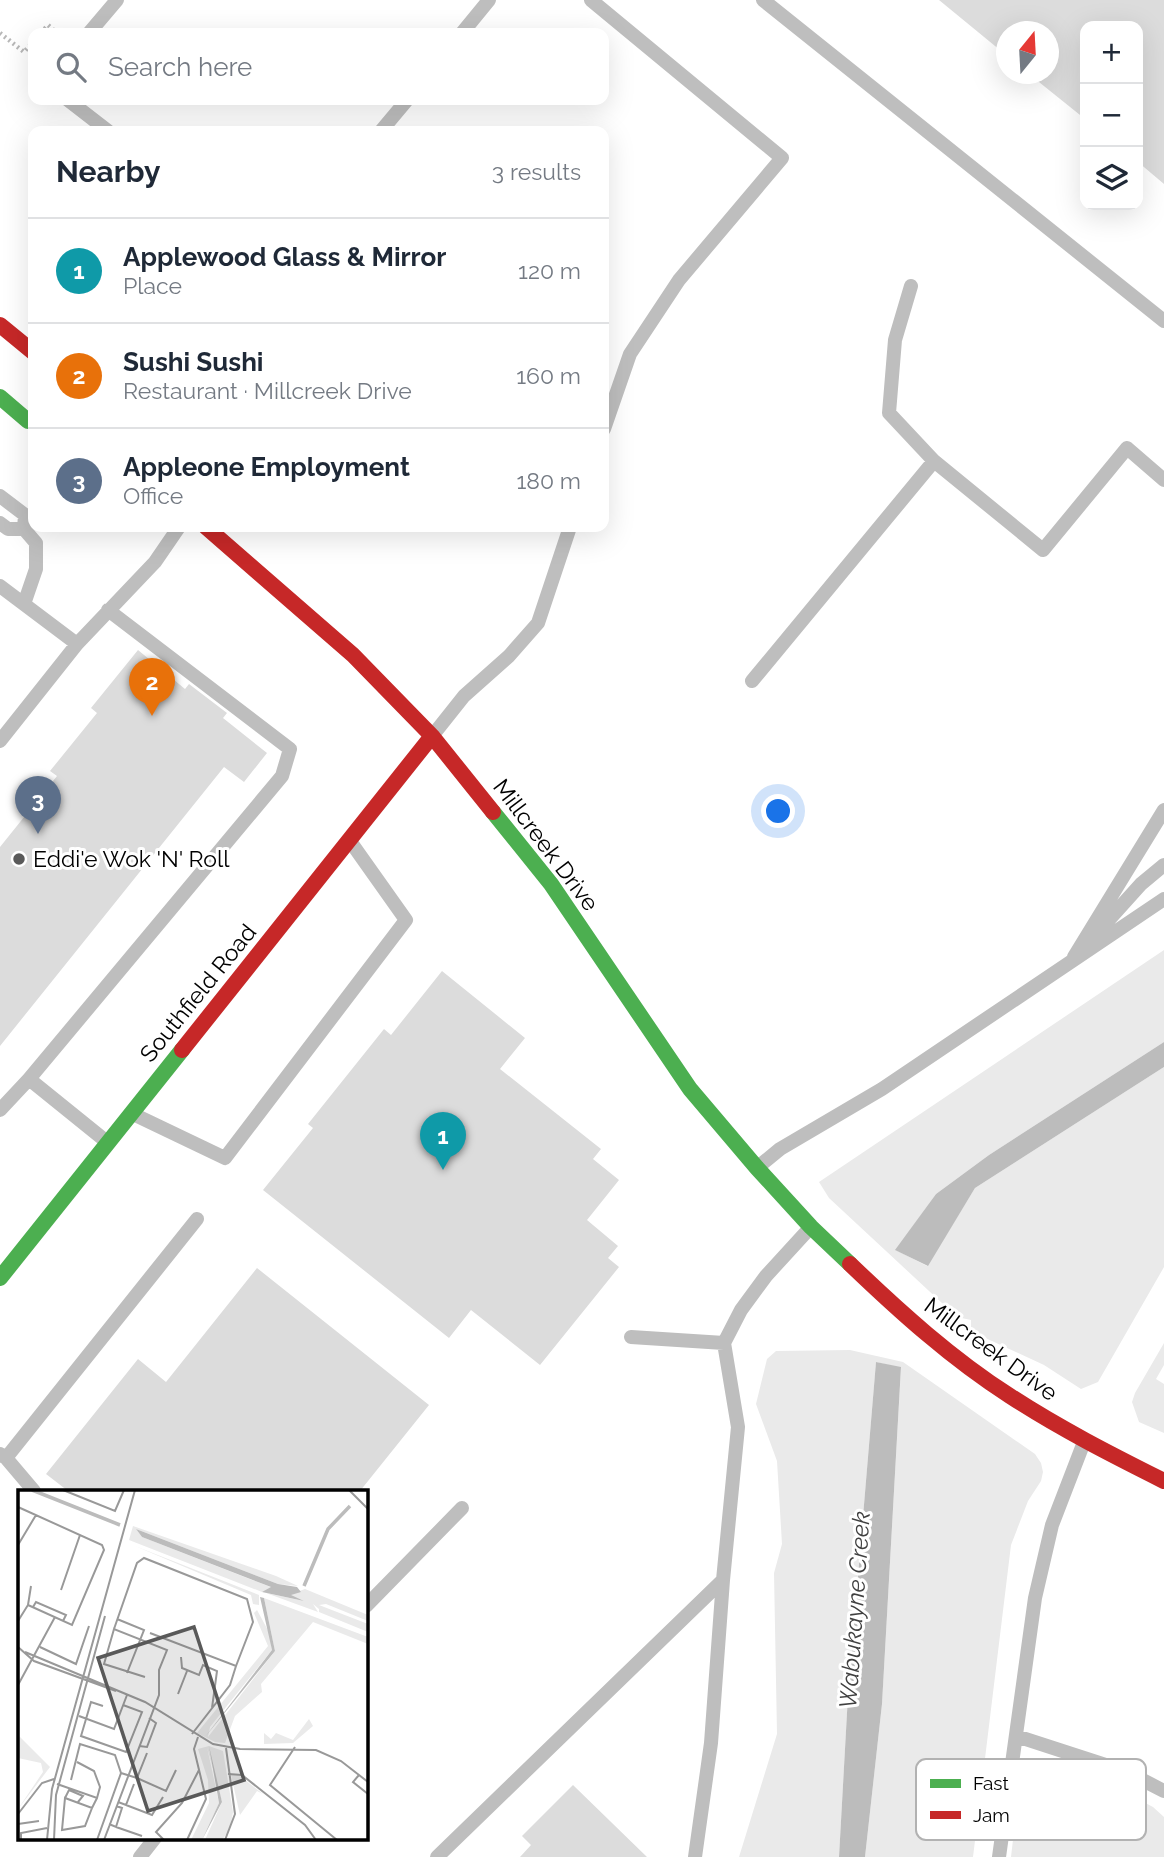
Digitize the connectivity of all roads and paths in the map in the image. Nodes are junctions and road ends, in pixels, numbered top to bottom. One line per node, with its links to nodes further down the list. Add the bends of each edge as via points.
1 (117, 0): 5 (lane)
2 (489, 0): 6 (lane)
3 (591, 0): 18 (lane, via 782,158 679,280 630,354)
4 (764, 0): 14 (lane)
5 (93, 28)
6 (466, 28)
7 (0, 33): 8 (path, via 24,52)
8 (28, 48)
9 (74, 105): 11 (lane)
10 (403, 105): 12 (lane)
11 (102, 126)
12 (385, 126)
13 (911, 286): 20 (lane, via 895,340 889,413)
14 (1164, 321)
15 (0, 325): 16 (street)
16 (28, 348)
17 (0, 397): 19 (street)
18 (609, 415)
19 (28, 421)
20 (934, 461): 21 (lane, via 1043,550 1127,448); 32 (lane)
21 (1164, 480)
22 (0, 496): 24 (lane, via 25,515)
23 (0, 523): 24 (lane, via 8,529)
24 (24, 529): 29 (lane, via 36,543 36,569)
25 (176, 532): 30 (lane, via 155,562)
26 (212, 532): 33 (street, Millcreek Drive, via 353,655)
27 (568, 532): 33 (lane, via 538,623 464,696)
28 (0, 586): 29 (lane)
29 (24, 604): 31 (lane)
30 (108, 610): 31 (lane); 40 (lane, via 290,749 282,776)
31 (77, 645): 34 (lane)
32 (752, 681)
33 (432, 736): 36 (street, Southfield Road); 44 (street, Millcreek Drive, via 551,884 690,1089)
34 (0, 741)
35 (1164, 810): 39 (lane)
36 (349, 840): 42 (street, Southfield Road); 42 (lane, via 406,920 225,1158)
37 (1164, 865): 39 (lane)
38 (1164, 899): 39 (lane)
39 (1071, 961): 44 (lane)
40 (29, 1079): 41 (lane); 43 (lane)
41 (0, 1110)
42 (131, 1114): 43 (street, Southfield Road)
43 (108, 1143): 47 (street, Southfield Road)
44 (757, 1168): 46 (street, Millcreek Drive)
45 (197, 1219): 51 (lane)
46 (811, 1227): 49 (lane, via 760,1284); 50 (street, Millcreek Drive, via 956,1357 1009,1396)
47 (0, 1278)
48 (631, 1336): 49 (lane)
49 (724, 1343): 55 (lane, via 738,1427)
50 (1085, 1441): 52 (street, Millcreek Drive); 57 (lane, via 1052,1525 1035,1598)
51 (3, 1456): 53 (lane)
52 (1164, 1481)
53 (33, 1490)
54 (462, 1508): 56 (lane)
55 (723, 1580): 64 (lane); 65 (lane, via 711,1743)
56 (368, 1604)
57 (1016, 1736): 58 (lane); 59 (lane)
58 (1013, 1759)
59 (1087, 1759)
60 (1146, 1782): 61 (lane)
61 (1164, 1791)
62 (153, 1840): 63 (lane)
63 (140, 1857)
64 (437, 1857)
65 (695, 1857)

